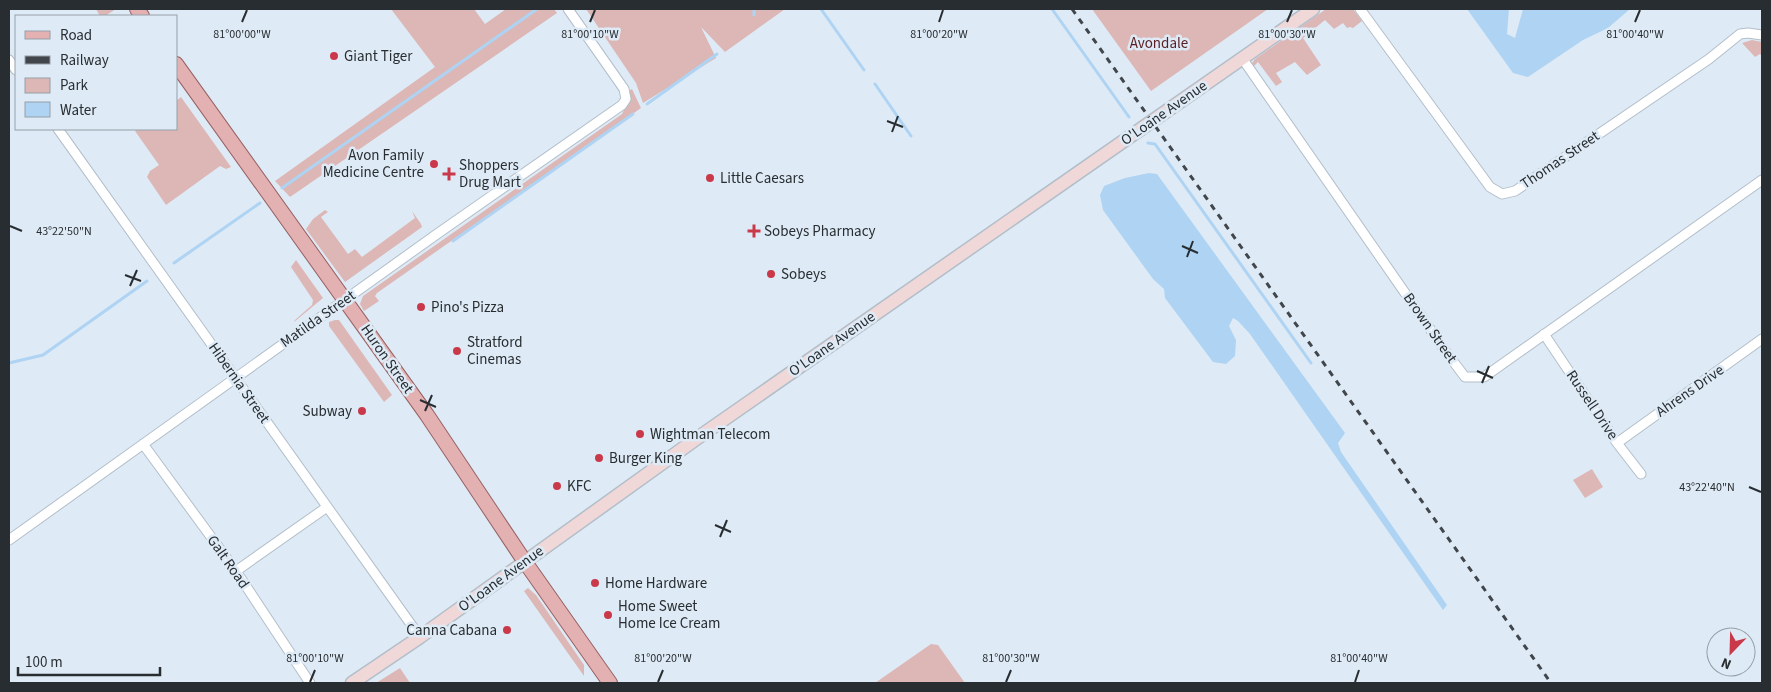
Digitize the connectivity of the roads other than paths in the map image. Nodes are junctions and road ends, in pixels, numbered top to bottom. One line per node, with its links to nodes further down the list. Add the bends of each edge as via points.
1 (568, 9): 9 (street, Matilda Street, via 624,89 626,99 622,105)
2 (1313, 9): 5 (street, O'Loane Avenue)
3 (1360, 9): 4 (street, Thomas Street, via 1490,187 1502,194 1515,191 1709,59 1740,34)
4 (1762, 35)
5 (1242, 58): 10 (street, Brown Street, via 1465,377 1484,377); 18 (street, O'Loane Avenue)
6 (178, 67): 9 (main road, Huron Street)
7 (59, 130): 12 (street, Hibernia Street)
8 (1762, 180): 10 (street, Brown Street)
9 (345, 300): 12 (street, Matilda Street); 18 (main road, Huron Street)
10 (1544, 334): 13 (street, Russell Drive)
11 (1762, 339): 13 (street, Ahrens Drive)
12 (236, 378): 14 (street, Matilda Street); 16 (street, Hibernia Street)
13 (1617, 443): 15 (street, Russell Drive)
14 (142, 444): 17 (street, Matilda Street); 19 (street, Galt Road)
15 (1641, 474)
16 (327, 507): 19 (street); 20 (street, Hibernia Street)
17 (9, 540)
18 (525, 562): 20 (street, O'Loane Avenue); 23 (main road, Huron Street)
19 (236, 572): 21 (street, Galt Road)
20 (420, 637): 22 (street, O'Loane Avenue)
21 (310, 683)
22 (352, 683)
23 (610, 683)

